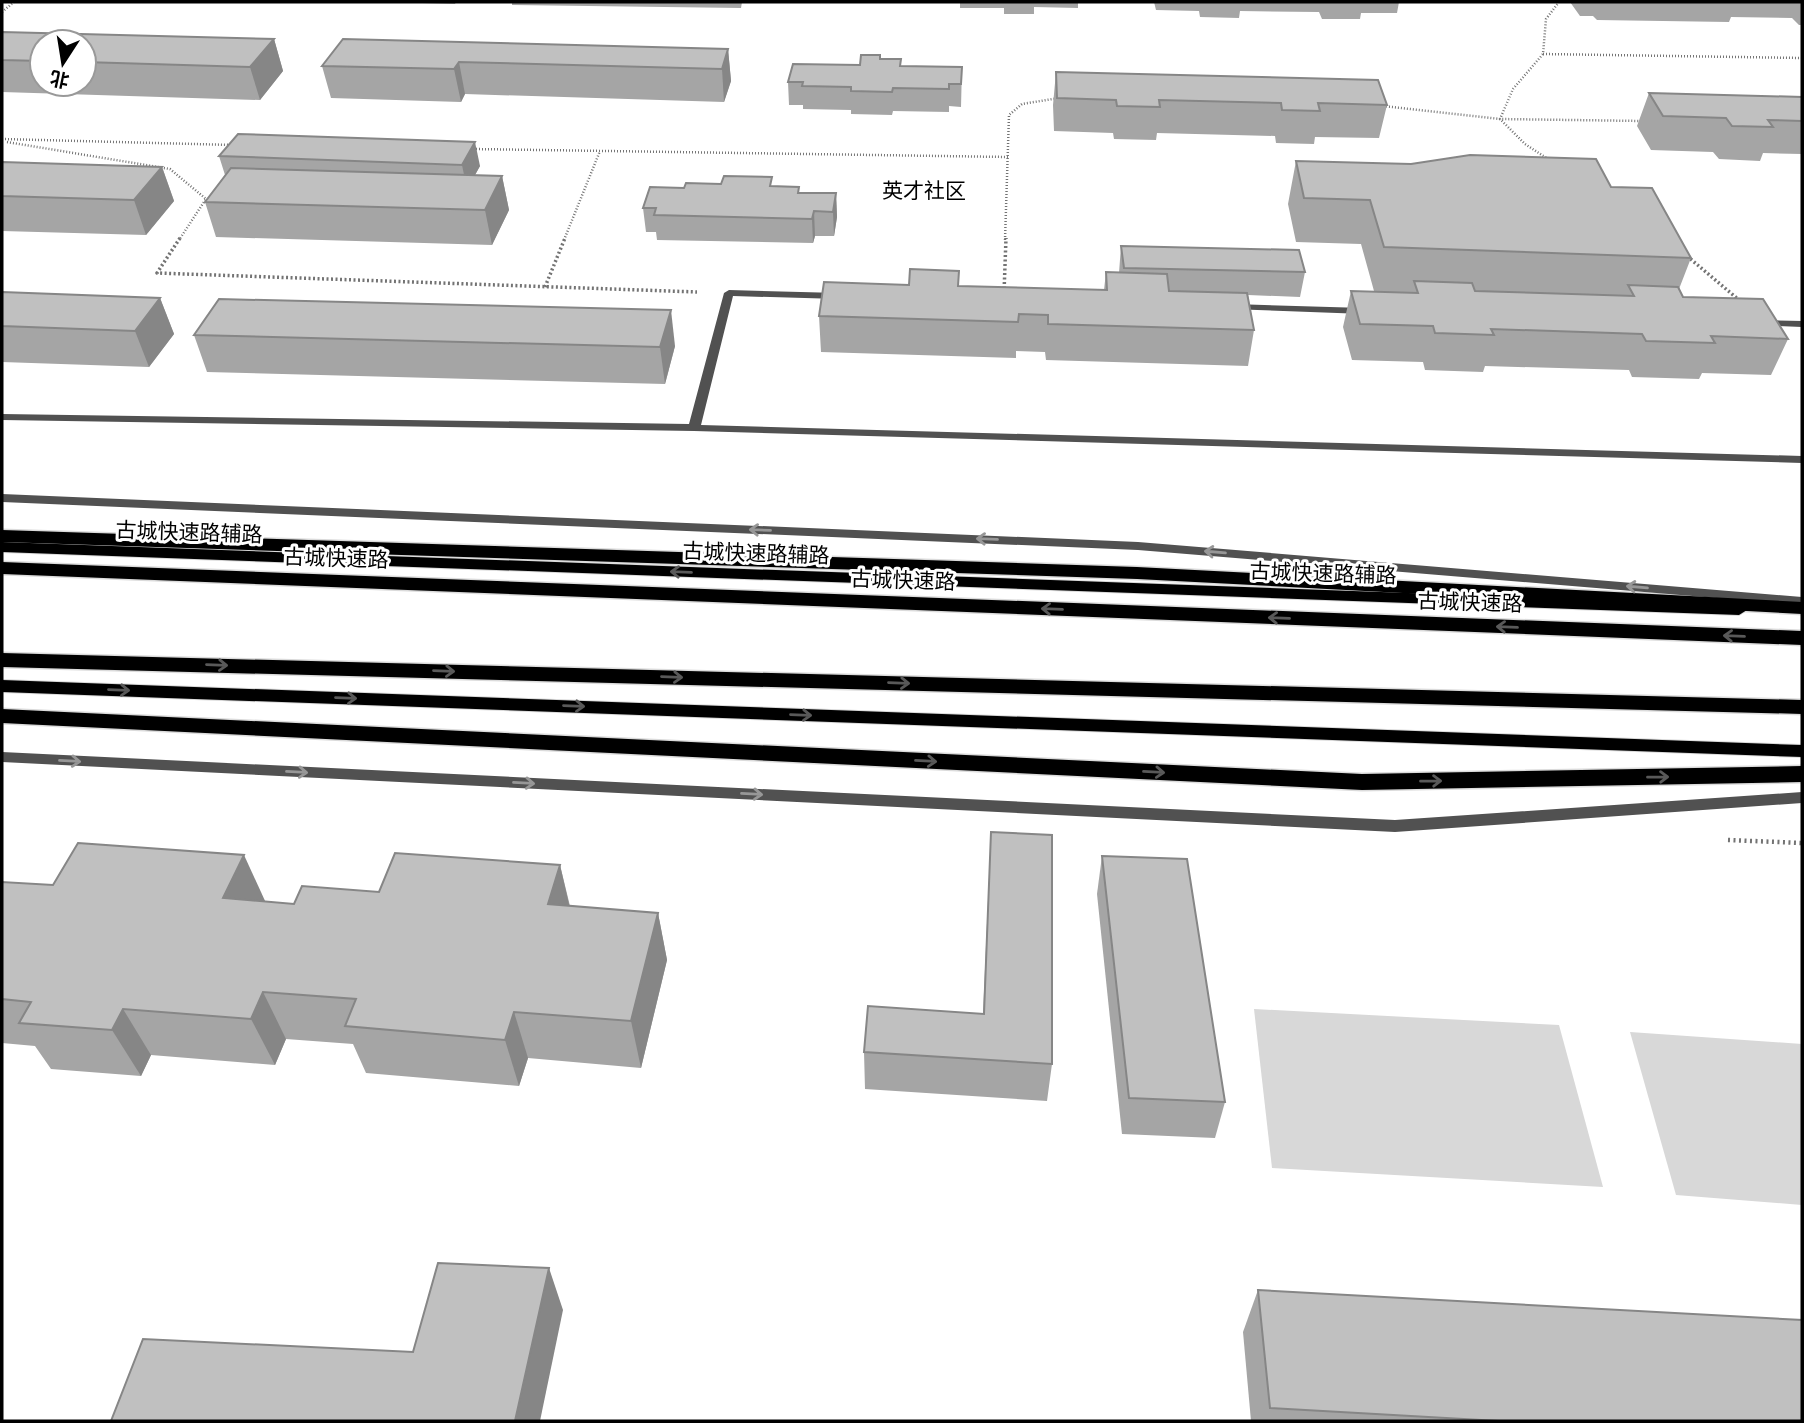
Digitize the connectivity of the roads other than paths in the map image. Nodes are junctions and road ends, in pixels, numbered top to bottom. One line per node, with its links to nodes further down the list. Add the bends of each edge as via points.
1 (853, 296): 8 (street, via 729,293)
2 (1226, 307): 3 (street)
3 (1378, 312)
4 (1753, 322): 5 (street)
5 (1798, 324): 6 (street)
6 (1802, 335)
7 (2, 417): 8 (street)
8 (694, 428): 9 (street)
9 (1802, 460)
10 (2, 498): 14 (street, one-way to 10, via 1138,546)
11 (2, 536): 15 (highway, via 1136,572)
12 (2, 547): 15 (main road, 古城快速路辅路, one-way to 12)
13 (2, 569): 16 (highway, 古城快速路, one-way to 13)
14 (1802, 601)
15 (1802, 610)
16 (1802, 638)
17 (2, 660): 19 (highway, one-way to 19)
18 (2, 686): 21 (main road, one-way to 21)
19 (1802, 708)
20 (2, 716): 23 (highway, one-way to 23, via 1362,782)
21 (1802, 751)
22 (2, 757): 24 (street, one-way to 24, via 1395,826)
23 (1802, 774)
24 (1802, 798)

